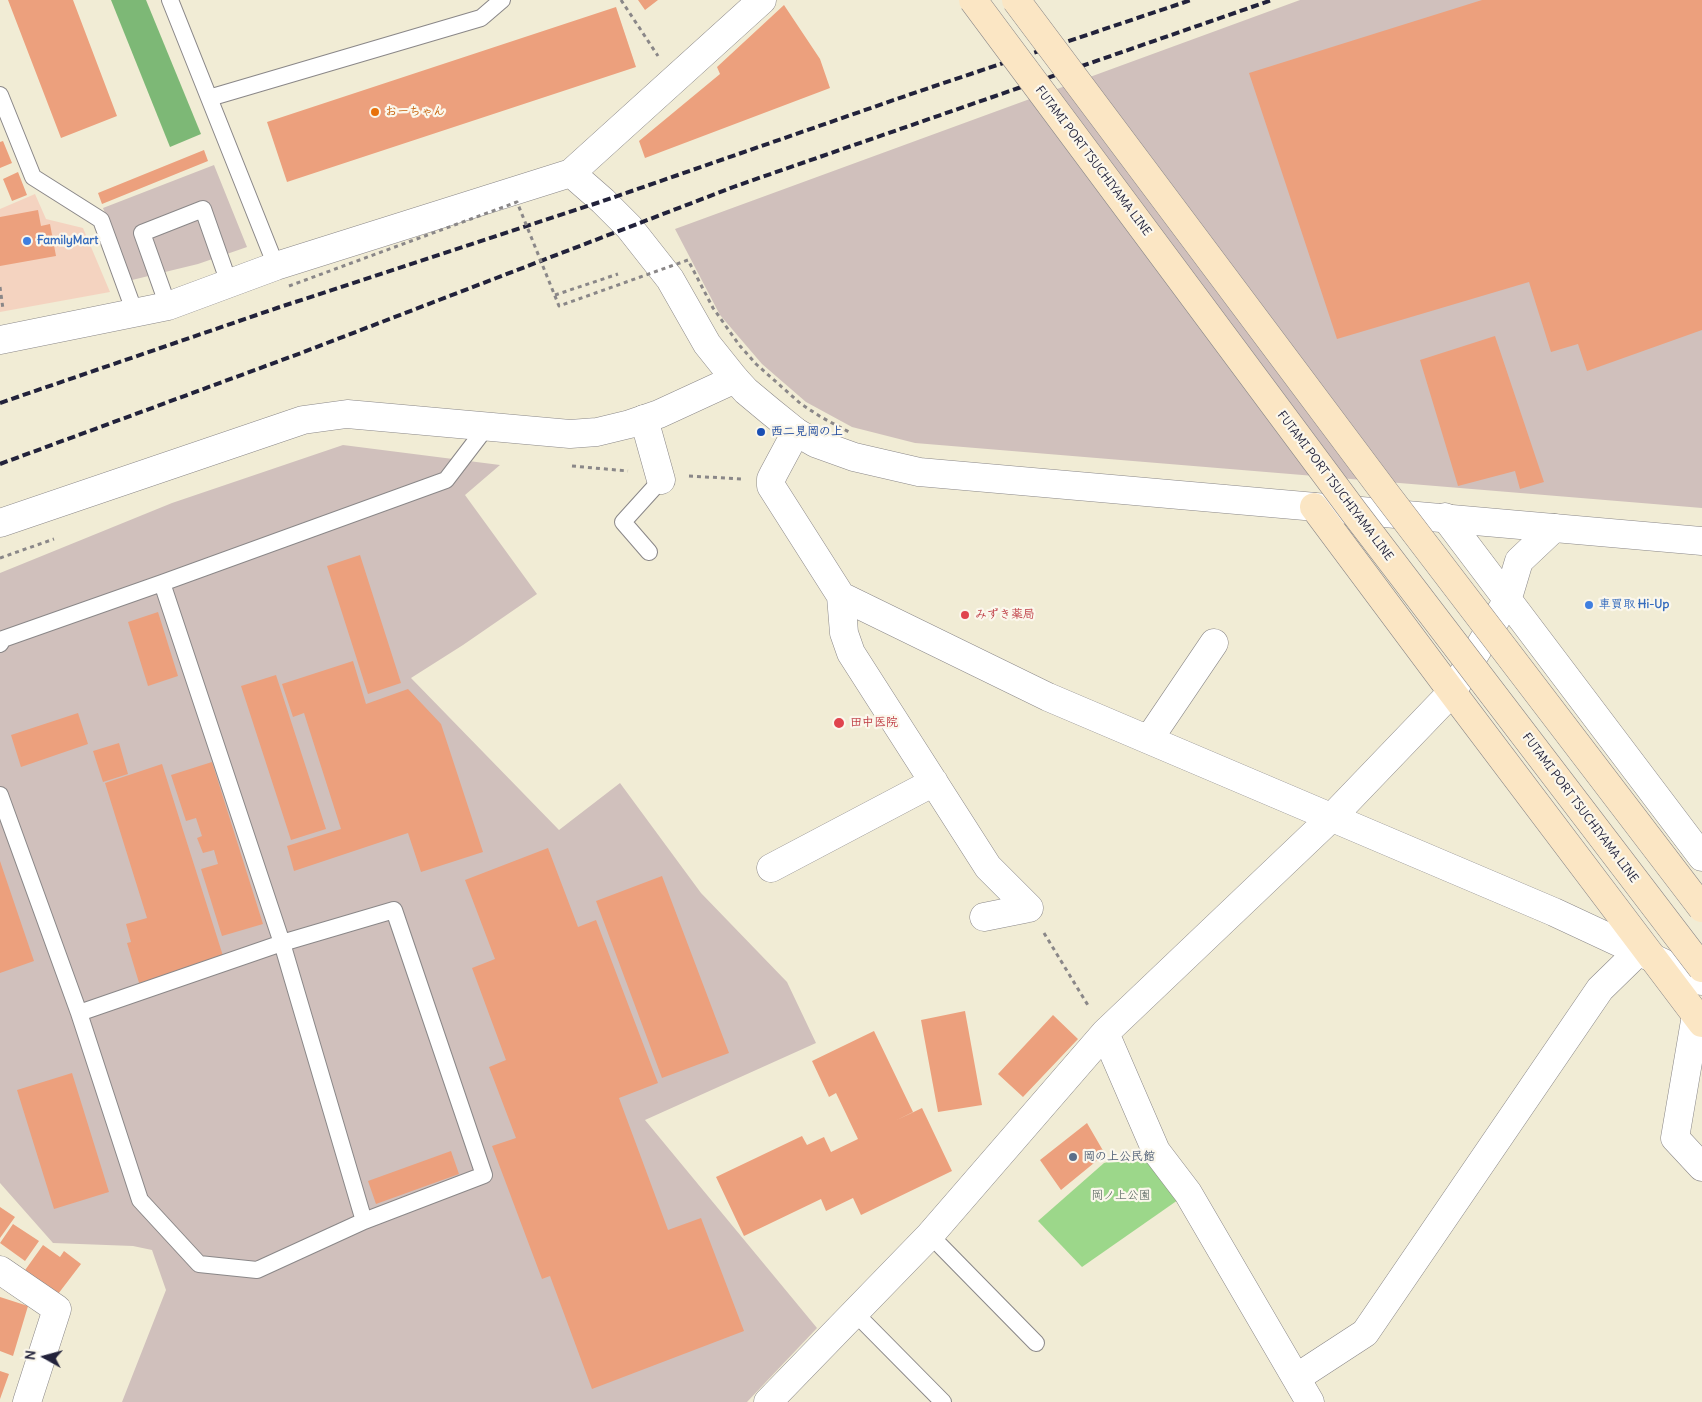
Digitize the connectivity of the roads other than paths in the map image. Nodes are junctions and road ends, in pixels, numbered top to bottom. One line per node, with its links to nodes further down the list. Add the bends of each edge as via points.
1 (170, 0): 7 (lane)
2 (502, 0): 7 (lane, via 481,18)
3 (762, 0): 8 (street)
4 (973, 0): 41 (main road, FUTAMI PORT TSUCHIYAMA LINE, bridge, via 1354,512)
5 (1016, 0): 37 (main road, bridge, via 1386,494)
6 (0, 96): 12 (lane, via 33,177 101,220)
7 (209, 98): 9 (lane)
8 (571, 173): 9 (street); 14 (street, via 635,235 670,279 706,344)
9 (283, 276): 10 (street)
10 (228, 283): 11 (street); 11 (lane, via 202,209 142,233)
11 (168, 306): 12 (street)
12 (135, 313): 13 (street)
13 (0, 340)
14 (735, 379): 15 (street); 17 (street)
15 (644, 419): 16 (street, via 597,432 570,434); 18 (street)
16 (488, 425): 21 (street, via 347,414 303,420); 25 (lane, via 446,480)
17 (796, 432): 19 (street, via 854,457 919,472); 26 (street, via 774,472 771,486)
18 (660, 477): 24 (lane, via 623,522)
19 (1314, 507): 20 (street); 30 (main road)
20 (1445, 517): 22 (street); 27 (street)
21 (0, 523)
22 (1554, 528): 23 (street); 27 (street, via 1519,561)
23 (1702, 540)
24 (650, 552)
25 (162, 584): 29 (lane, via 3,639); 39 (lane)
26 (841, 596): 31 (street, via 1048,697); 32 (street, via 844,634 851,653)
27 (1507, 601): 30 (street); 35 (street)
28 (1214, 643): 31 (street)
29 (0, 644)
30 (1452, 692): 34 (street); 40 (main road)
31 (1149, 739): 34 (street)
32 (934, 782): 36 (street); 38 (street, via 988,867 1029,908)
33 (0, 795): 43 (lane)
34 (1333, 816): 40 (street); 45 (street)
35 (1702, 857)
36 (771, 868)
37 (1702, 908)
38 (984, 917)
39 (282, 943): 43 (lane); 47 (lane); 47 (lane, via 394,910 484,1175)
40 (1646, 955): 42 (street); 44 (main road); 52 (street, via 1600,989 1365,1333)
41 (1702, 968)
42 (1702, 981)
43 (79, 1014): 47 (lane, via 140,1200 199,1264 257,1270)
44 (1699, 1019): 46 (street, via 1675,1138)
45 (1105, 1033): 48 (street); 52 (street, via 1156,1151 1188,1193)
46 (1702, 1167)
47 (364, 1221)
48 (930, 1235): 50 (street); 51 (lane)
49 (0, 1270): 53 (street, via 57,1309)
50 (854, 1312): 54 (street); 55 (lane)
51 (1036, 1343)
52 (1296, 1378): 56 (street)
53 (27, 1402)
54 (768, 1402)
55 (943, 1402)
56 (1310, 1402)

